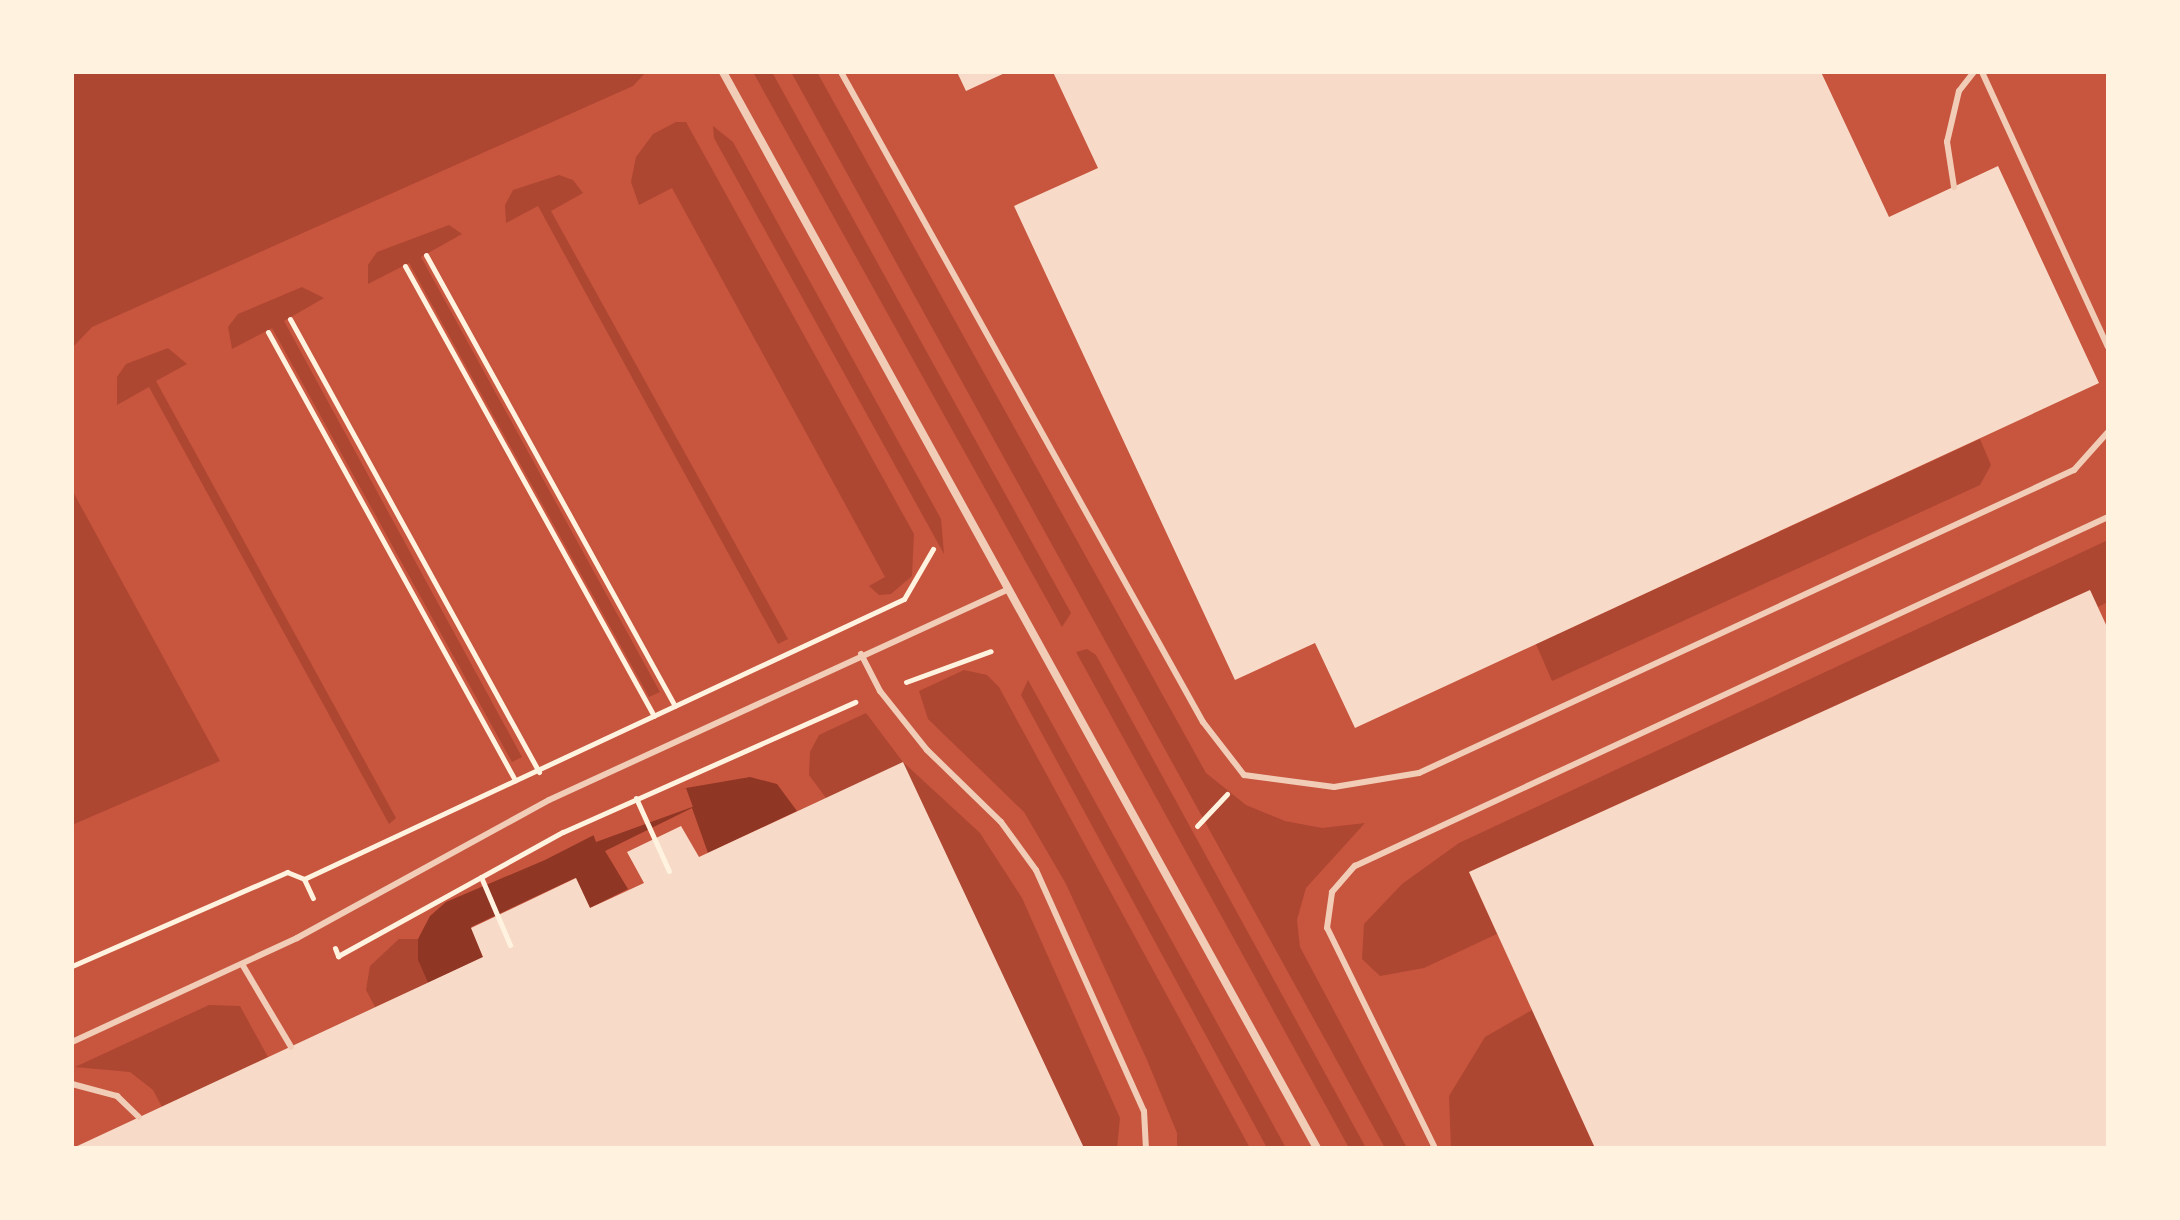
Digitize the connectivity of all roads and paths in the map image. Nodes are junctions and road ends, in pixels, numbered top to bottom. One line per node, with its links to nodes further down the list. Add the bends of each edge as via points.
1 (723, 72): 14 (street)
2 (841, 72): 21 (lane, via 1203,722)
3 (1974, 72): 5 (lane, via 1959,91 1947,142)
4 (1982, 72): 10 (lane)
5 (1954, 187)
6 (426, 255): 18 (path)
7 (405, 266): 19 (path)
8 (290, 319): 20 (path)
9 (268, 332): 22 (path)
10 (2108, 347)
11 (2108, 432): 21 (lane, via 2074,470 1419,773 1334,787)
12 (2108, 517): 41 (lane, via 1355,866 1332,892 1327,928)
13 (933, 549): 18 (path, via 904,599)
14 (1009, 589): 16 (lane); 40 (street)
15 (991, 651): 17 (path)
16 (861, 654): 17 (lane); 24 (lane)
17 (880, 691): 23 (path); 39 (lane, via 927,750 1001,822 1036,870 1144,1111)
18 (675, 706): 19 (path)
19 (654, 716): 20 (path)
20 (538, 770): 22 (path); 24 (path)
21 (1244, 775): 25 (path)
22 (515, 780): 28 (path)
23 (636, 798): 26 (path); 27 (path)
24 (549, 800): 26 (path); 33 (lane)
25 (1197, 826)
26 (563, 832): 29 (path)
27 (669, 871)
28 (304, 879): 30 (path); 34 (path, via 287,872)
29 (482, 881): 31 (path); 32 (path, via 338,956)
30 (314, 899)
31 (510, 945)
32 (334, 947)
33 (242, 964): 35 (lane); 36 (lane)
34 (72, 966)
35 (72, 1042)
36 (291, 1047)
37 (72, 1084): 38 (lane, via 117,1096)
38 (139, 1117)
39 (1146, 1148)
40 (1317, 1148)
41 (1435, 1148)

